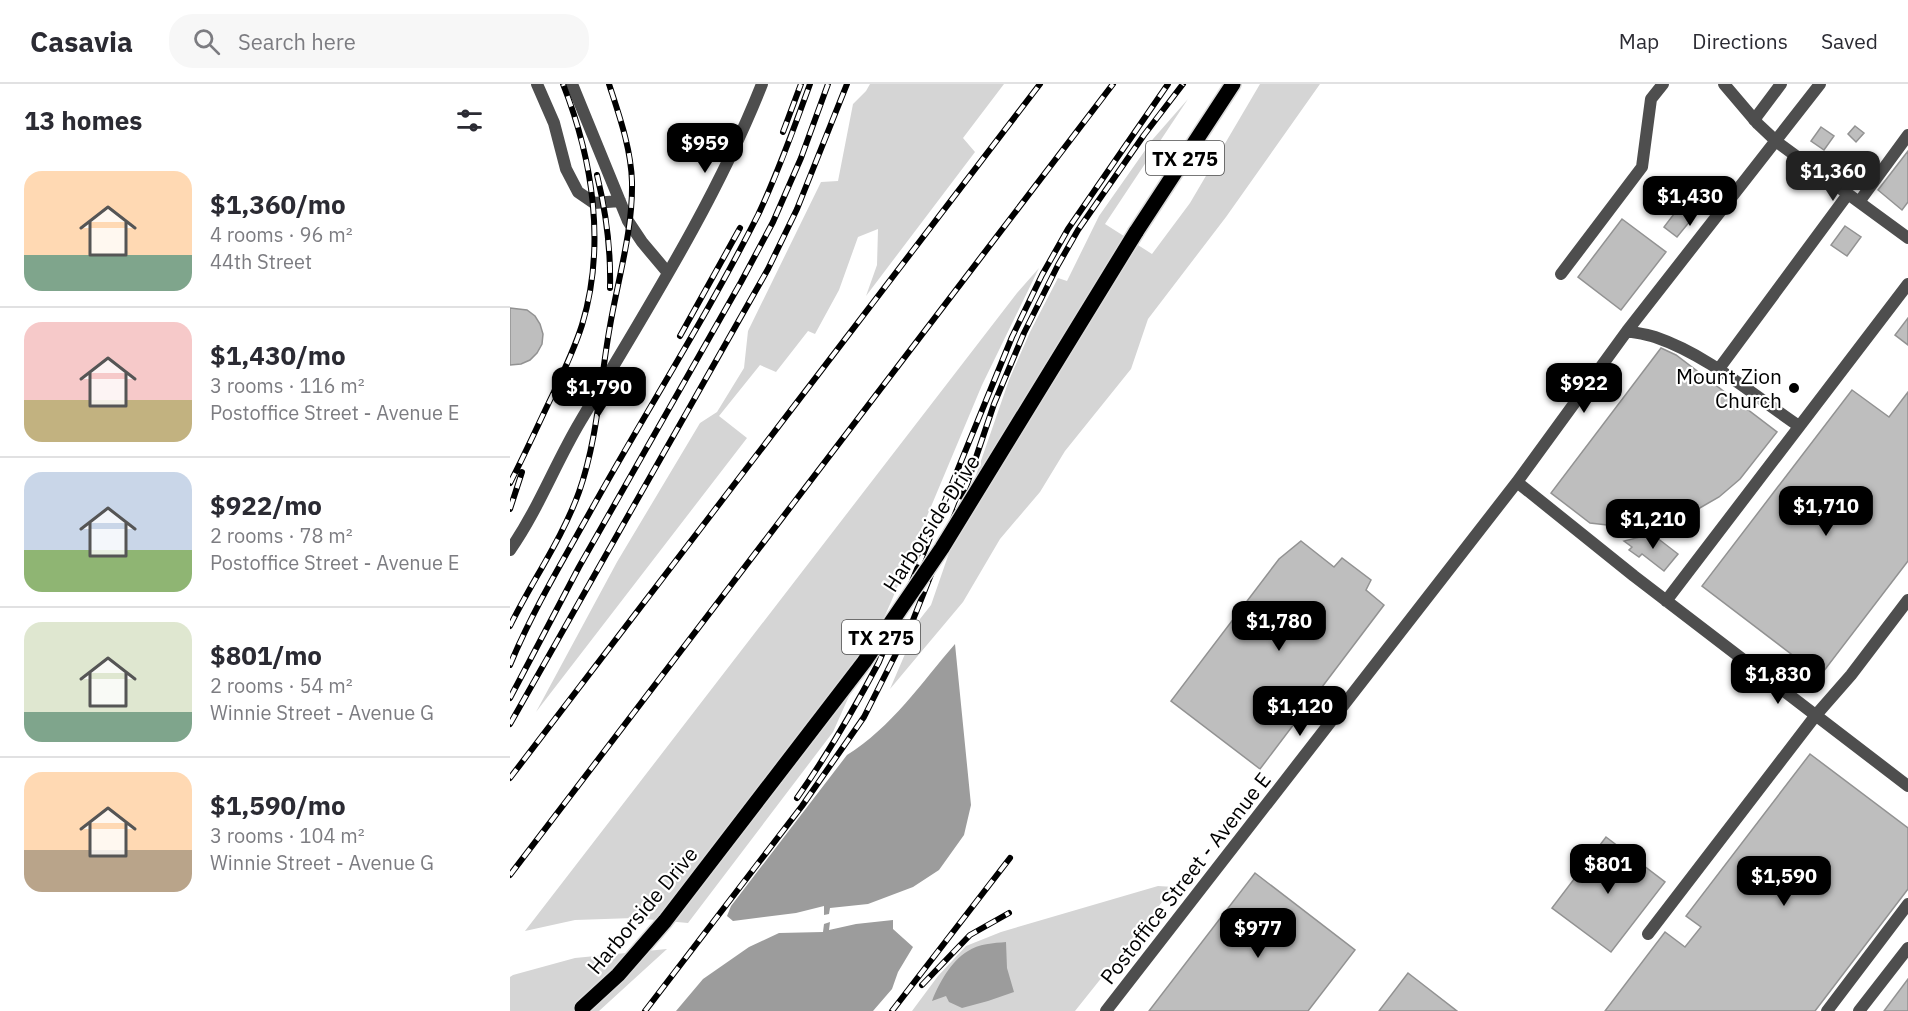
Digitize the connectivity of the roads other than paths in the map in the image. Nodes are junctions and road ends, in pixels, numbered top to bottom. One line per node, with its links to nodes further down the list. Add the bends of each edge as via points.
1 (537, 84): 13 (street, via 554,123 566,169 578,192 594,203)
2 (572, 84): 13 (street)
3 (762, 84): 16 (street, via 743,133)
4 (1233, 84): 31 (main road, Harborside Drive / TX 275, bridge, via 1136,232 942,548 864,662 665,921 618,975)
5 (1663, 84): 17 (street, via 1651,99 1642,167)
6 (1724, 84): 9 (street)
7 (1781, 84): 9 (street)
8 (1820, 84): 11 (street, Postoffice Street - Avenue E)
9 (1754, 120): 11 (street)
10 (1908, 135): 14 (street)
11 (1776, 142): 12 (street); 19 (street, Postoffice Street - Avenue E)
12 (1848, 194): 14 (street); 20 (street)
13 (620, 201): 16 (street, via 634,232)
14 (1859, 202): 15 (street)
15 (1908, 238)
16 (668, 273): 23 (street, via 577,426)
17 (1561, 274)
18 (1908, 284): 21 (street)
19 (1628, 331): 20 (street, via 1682,348); 22 (street, Postoffice Street - Avenue E)
20 (1718, 370): 21 (street)
21 (1799, 426): 25 (street)
22 (1517, 482): 25 (street); 32 (street, Postoffice Street - Avenue E)
23 (510, 550)
24 (1908, 600): 26 (street)
25 (1666, 601): 26 (street)
26 (1816, 715): 27 (street); 29 (street)
27 (1908, 786)
28 (1908, 904): 33 (street)
29 (1648, 934)
30 (1908, 948): 34 (street)
31 (578, 1011)
32 (1106, 1011)
33 (1827, 1011)
34 (1859, 1011)

